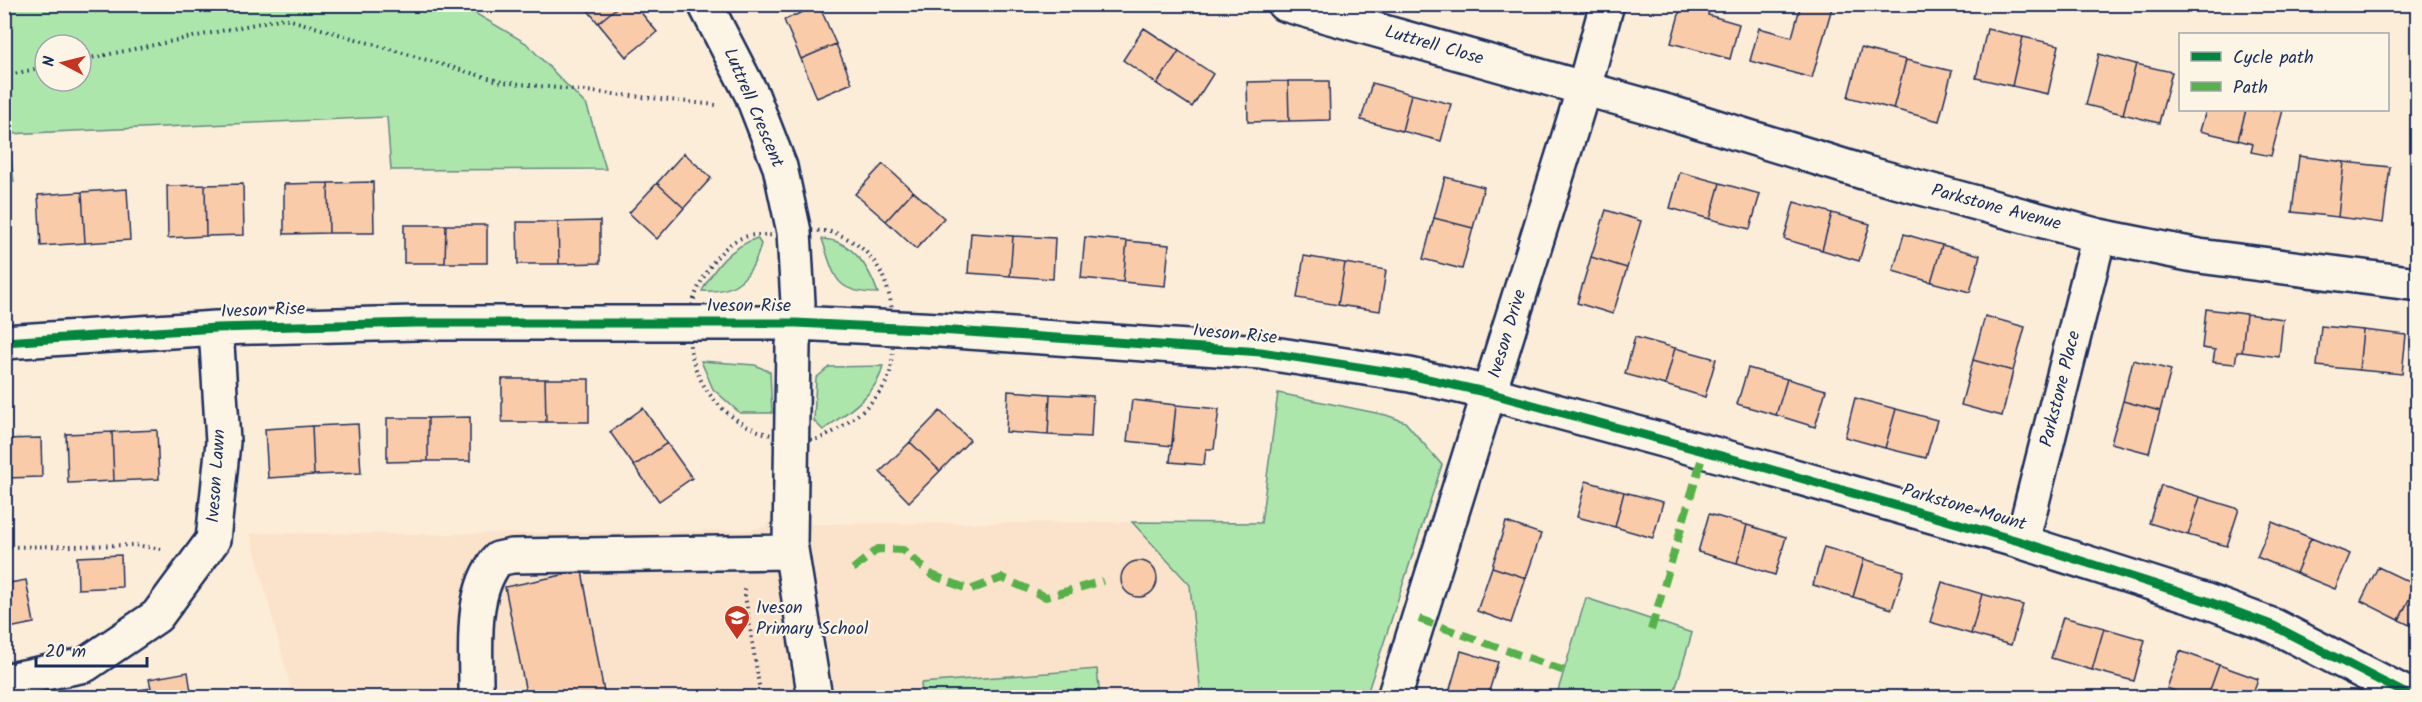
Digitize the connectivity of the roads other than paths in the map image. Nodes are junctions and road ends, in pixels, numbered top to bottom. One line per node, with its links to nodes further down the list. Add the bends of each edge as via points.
1 (705, 4): 7 (street, Luttrell Crescent, via 752,95 780,167 794,232)
2 (1284, 4): 4 (street, Luttrell Close)
3 (1607, 4): 4 (street, Iveson Drive)
4 (1584, 88): 5 (street, Parkstone Avenue, via 1866,173); 10 (street, Iveson Drive)
5 (2099, 236): 6 (street, Parkstone Avenue, via 2199,256); 11 (street, Parkstone Place)
6 (2418, 284)
7 (796, 323): 8 (street, Iveson Rise, via 416,322); 10 (street, Iveson Rise, via 1261,352 1410,375); 12 (street, Luttrell Crescent, via 790,496)
8 (216, 328): 9 (street, Iveson Rise); 13 (street, Iveson Lawn, via 223,442 213,540 157,616 85,666)
9 (4, 342)
10 (1489, 393): 11 (street, Parkstone Mount); 16 (street, Iveson Drive)
11 (2022, 542): 17 (street, Parkstone Mount, via 2274,626)
12 (780, 552): 14 (street, via 498,559 481,587); 15 (street, Luttrell Crescent)
13 (4, 681)
14 (476, 698)
15 (815, 698)
16 (1394, 698)
17 (2414, 698)

